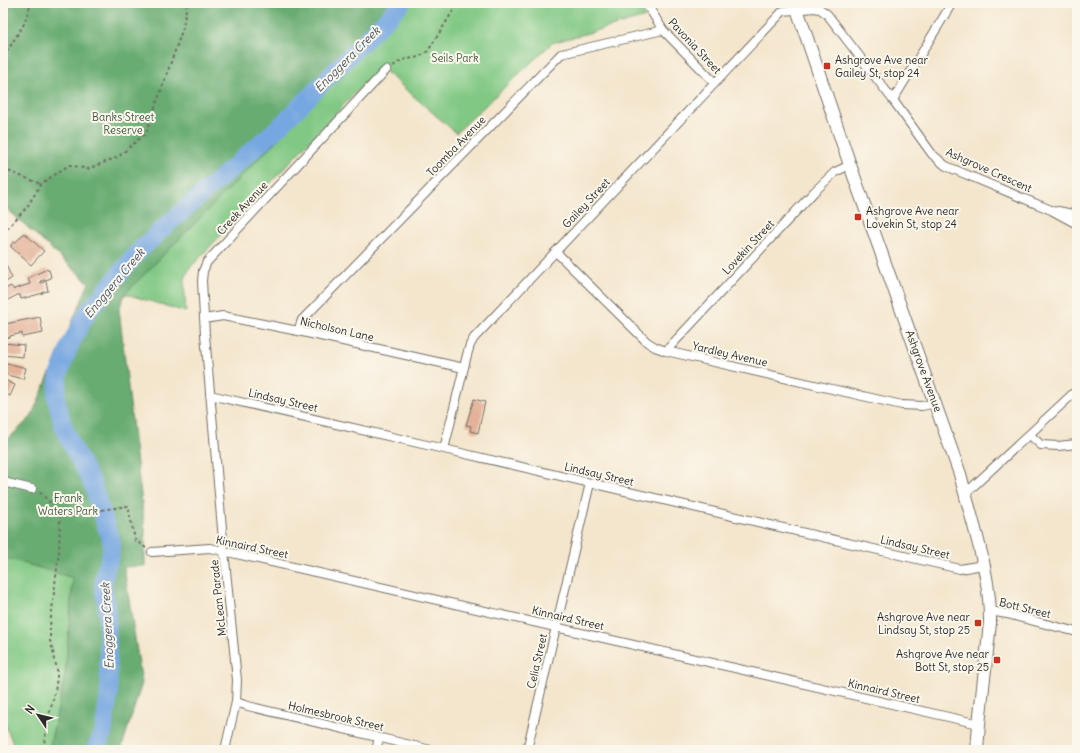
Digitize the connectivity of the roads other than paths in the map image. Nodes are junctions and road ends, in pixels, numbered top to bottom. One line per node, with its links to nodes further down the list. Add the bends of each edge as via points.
1 (646, 3): 4 (street, Pavonia Street)
2 (952, 3): 7 (street)
3 (797, 6): 6 (street, Gailey Street, via 783,11); 7 (street, Ashgrove Crescent, via 820,9 827,14); 8 (main road, Ashgrove Avenue)
4 (663, 30): 6 (street, Pavonia Street); 14 (street, Toomba Avenue, via 561,54 302,320)
5 (386, 70): 13 (street, Creek Avenue, via 207,262 202,281)
6 (715, 83): 12 (street, Gailey Street)
7 (893, 100): 9 (street, Ashgrove Crescent, via 932,154 946,166)
8 (850, 165): 15 (street, Lovekin Street, via 835,172 814,192); 19 (main road, Ashgrove Avenue)
9 (1051, 210): 10 (street, Ashgrove Crescent); 11 (street, Ashgrove Crescent)
10 (1077, 215)
11 (1077, 224)
12 (556, 252): 15 (street, Yardley Avenue, via 647,342); 16 (street, Gailey Street, via 474,338)
13 (204, 319): 14 (street, Nicholson Lane, via 223,316); 18 (street, Creek Avenue)
14 (298, 331): 16 (street, Nicholson Lane)
15 (666, 351): 19 (street, Yardley Avenue, via 902,405 922,406)
16 (464, 368): 22 (street, Gailey Street)
17 (1077, 390): 20 (street)
18 (210, 395): 22 (street, Lindsay Street); 27 (street, McLean Parade)
19 (936, 403): 26 (main road, Ashgrove Avenue)
20 (1030, 435): 21 (street, via 1041,444); 26 (street)
21 (1077, 444)
22 (444, 449): 24 (street, Lindsay Street)
23 (3, 482): 25 (street)
24 (590, 483): 29 (street, Lindsay Street, via 960,569); 31 (street, Celia Street)
25 (32, 489)
26 (965, 494): 29 (main road, Ashgrove Avenue)
27 (224, 551): 28 (street, Kinnaird Street, via 210,548); 31 (street, Kinnaird Street); 33 (street, McLean Parade, via 238,680)
28 (152, 552)
29 (983, 565): 30 (main road, Ashgrove Avenue)
30 (990, 611): 32 (street, Bott Street); 34 (main road, Ashgrove Avenue)
31 (556, 627): 34 (street, Kinnaird Street); 39 (street, Celia Street)
32 (1077, 632)
33 (236, 702): 35 (street, Holmesbrook Street); 36 (street, McLean Parade)
34 (979, 724): 40 (main road, Ashgrove Avenue)
35 (379, 738): 37 (street); 38 (street, Holmesbrook Street)
36 (225, 750)
37 (376, 750)
38 (431, 750)
39 (527, 750)
40 (977, 750)

